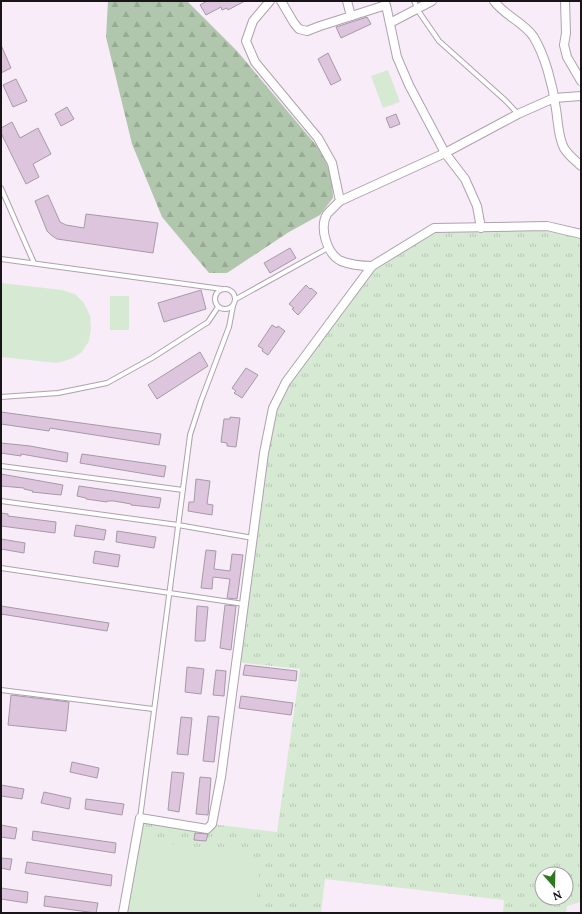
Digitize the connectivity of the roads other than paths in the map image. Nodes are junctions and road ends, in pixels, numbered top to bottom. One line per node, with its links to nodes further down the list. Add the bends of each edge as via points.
1 (270, 1): 17 (street, via 253,21 246,42 255,62 318,138 332,163)
2 (281, 1): 8 (street, via 299,30 306,31)
3 (347, 1): 8 (street)
4 (414, 1): 13 (lane, via 439,41)
5 (432, 1): 9 (street)
6 (494, 1): 12 (street, via 532,36 543,58)
7 (565, 1): 10 (street, via 564,45 567,57)
8 (351, 16): 9 (street, via 386,5)
9 (390, 23): 14 (street, via 397,57)
10 (581, 81)
11 (581, 96): 12 (street)
12 (554, 98): 13 (street); 15 (street, via 564,148)
13 (518, 114): 14 (street)
14 (445, 154): 17 (street); 18 (street, via 465,179 477,206)
15 (581, 166)
16 (1, 188): 22 (lane)
17 (340, 201): 20 (street, via 326,215 323,234)
18 (482, 228): 19 (street, via 547,226); 23 (street, via 434,228)
19 (581, 234)
20 (328, 248): 23 (street, via 340,260 356,266); 25 (lane)
21 (1, 259): 22 (lane)
22 (34, 263): 24 (lane)
23 (372, 266): 33 (street, via 286,382 273,408 264,453)
24 (222, 289): 25 (lane, via 234,293); 26 (lane, via 215,296)
25 (236, 299): 27 (lane)
26 (218, 306): 27 (lane, via 224,310); 28 (lane, via 208,322 152,358 106,383 58,393)
27 (233, 306): 30 (lane, via 229,327 190,435)
28 (1, 398)
29 (1, 466): 30 (lane)
30 (183, 490): 32 (lane)
31 (1, 501): 32 (lane)
32 (178, 525): 33 (lane); 35 (lane)
33 (253, 538): 36 (street)
34 (1, 568): 35 (lane)
35 (169, 593): 36 (lane); 38 (lane)
36 (244, 604): 39 (street, via 221,777 212,824 207,829)
37 (1, 690): 38 (lane)
38 (153, 710): 39 (lane)
39 (140, 818): 40 (street)
40 (123, 913)

